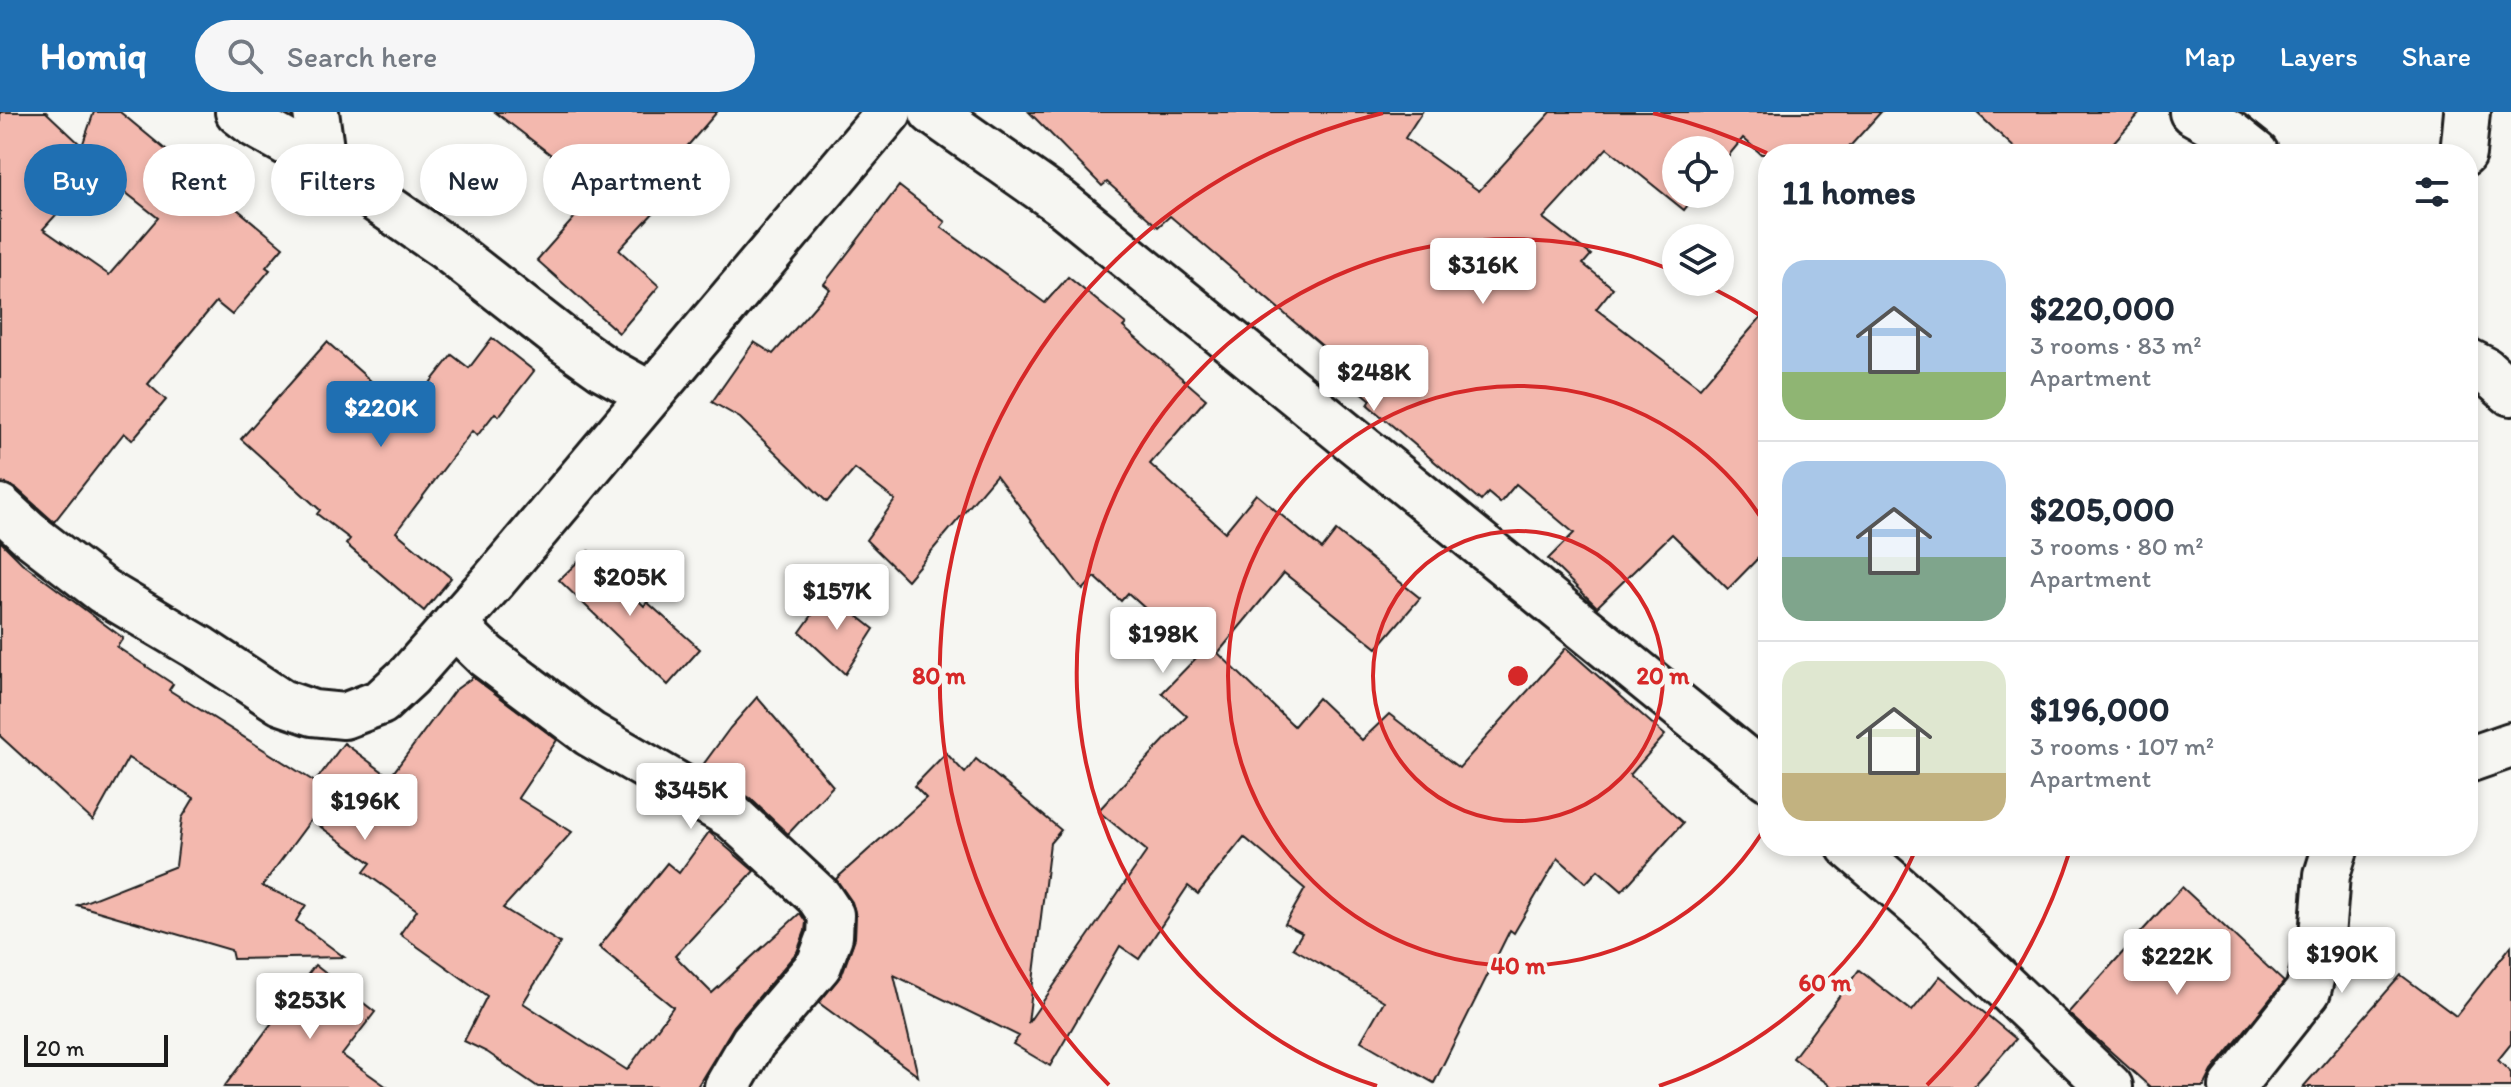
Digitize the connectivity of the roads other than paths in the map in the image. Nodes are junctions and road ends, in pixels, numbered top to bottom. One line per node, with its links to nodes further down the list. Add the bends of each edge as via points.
1 (238, 112): 7 (street)
2 (316, 112): 8 (street)
3 (889, 112): 14 (street)
4 (932, 112): 19 (street, via 1060,202)
5 (2192, 112): 9 (street)
6 (2467, 112): 10 (street)
7 (289, 144)
8 (320, 144)
9 (2244, 144)
10 (2464, 144)
11 (400, 216): 14 (street, via 565,341)
12 (2478, 366): 13 (street)
13 (2511, 393)
14 (650, 394): 16 (street)
15 (0, 507): 16 (street, via 103,591 281,702 313,713 344,716 381,702)
16 (454, 625): 22 (street, via 486,656 590,734 733,817 819,897 831,915 819,965 753,1042)
17 (2511, 745): 18 (street)
18 (2478, 757)
19 (1758, 770)
20 (1861, 856): 23 (street)
21 (2333, 856): 24 (street, via 2308,991)
22 (727, 1087)
23 (2110, 1087)
24 (2232, 1087)

